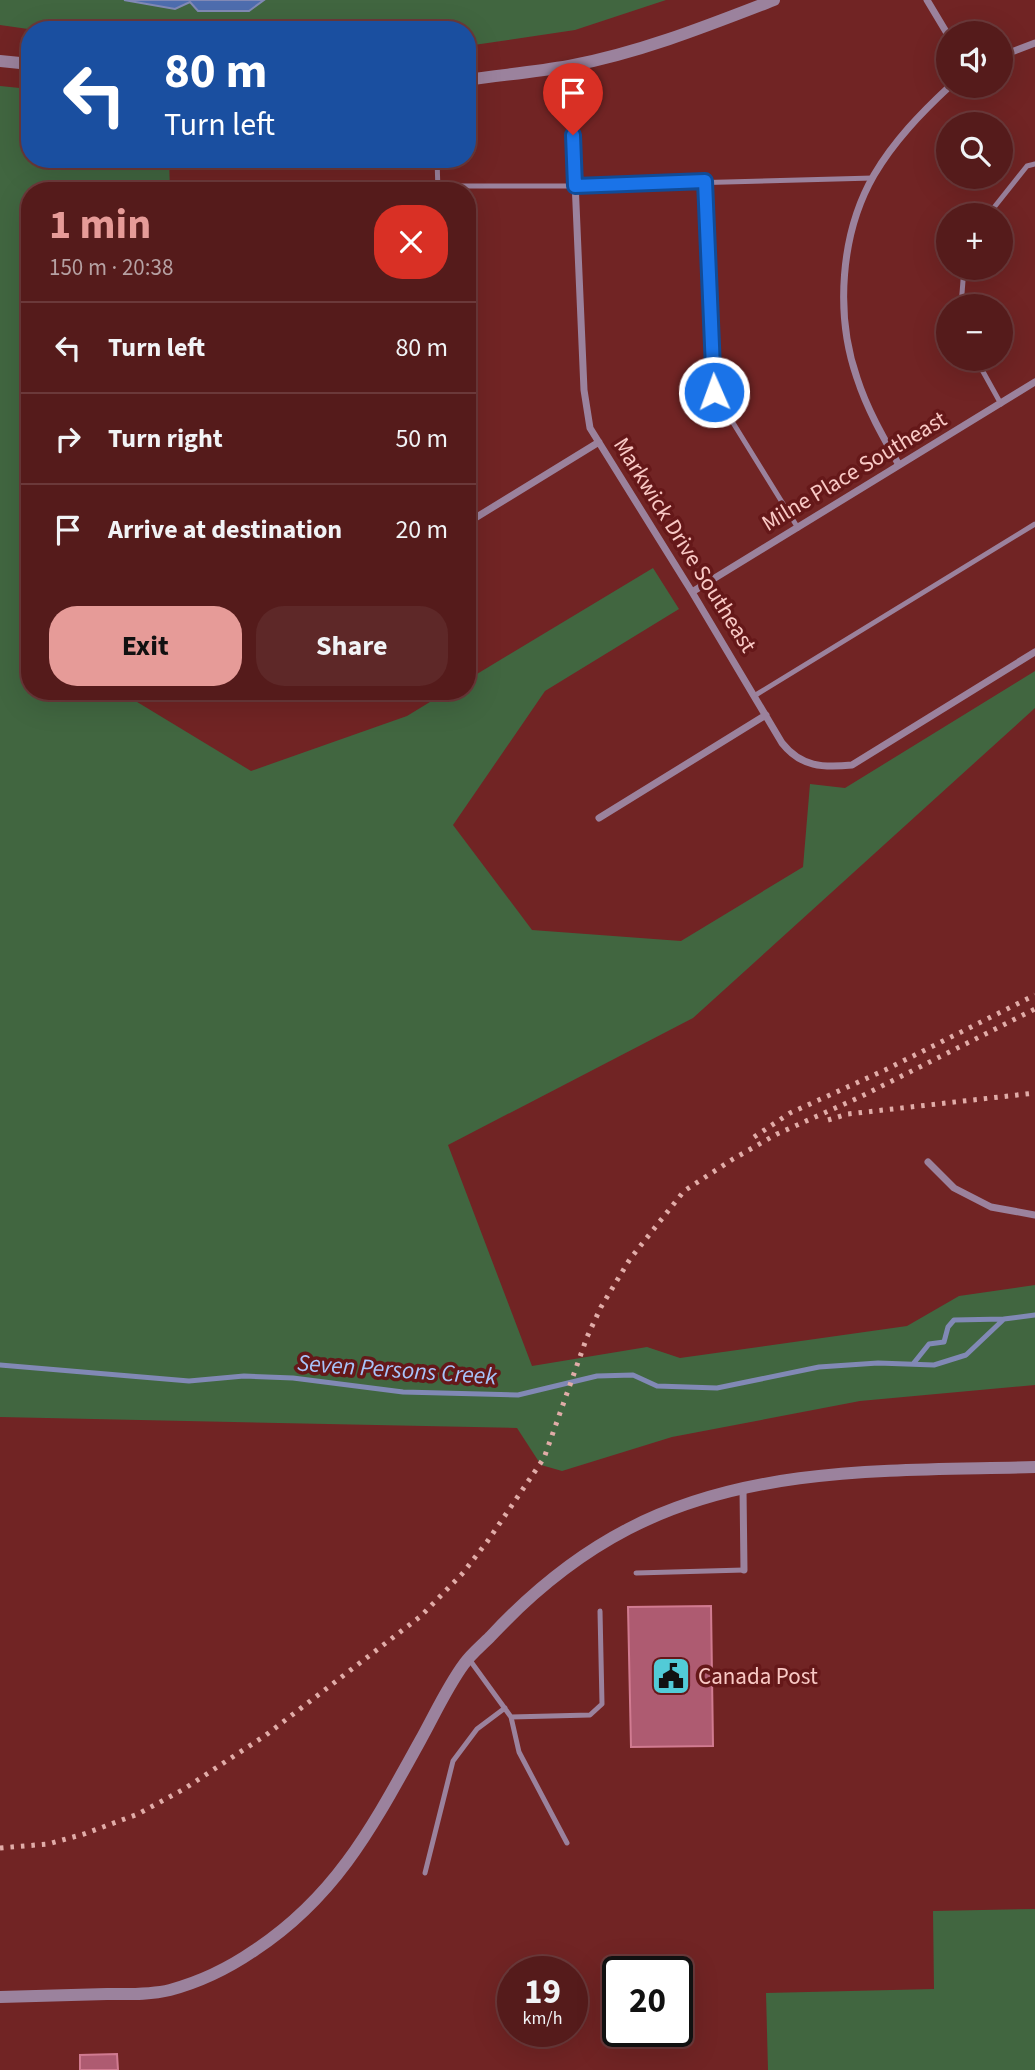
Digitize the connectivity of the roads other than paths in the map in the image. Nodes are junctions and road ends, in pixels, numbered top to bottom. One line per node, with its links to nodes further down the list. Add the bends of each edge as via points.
1 (774, 0): 8 (street, via 664,40)
2 (927, 0): 3 (street)
3 (940, 21)
4 (1035, 43): 5 (street)
5 (1013, 51)
6 (0, 61): 7 (street)
7 (21, 63)
8 (570, 65): 9 (street); 14 (street, Markwick Drive Southeast)
9 (476, 79)
10 (937, 98): 12 (street, via 914,120)
11 (1035, 164): 16 (lane, via 1027,166)
12 (873, 178): 13 (lane); 21 (street, via 849,245 846,325 856,377)
13 (705, 181): 14 (lane); 24 (lane, via 714,392)
14 (575, 186): 15 (lane); 20 (street, Markwick Drive Southeast, via 586,416)
15 (476, 188)
16 (998, 203)
17 (983, 371): 19 (lane)
18 (1035, 382): 19 (street, Milne Place Southeast)
19 (1001, 404): 21 (street, Milne Place Southeast)
20 (599, 442): 22 (street); 25 (street, Markwick Drive Southeast)
21 (899, 465): 24 (street, Milne Place Southeast)
22 (476, 517)
23 (1035, 524): 27 (lane)
24 (798, 528): 25 (street, Milne Place Southeast)
25 (692, 592): 27 (street, Markwick Drive Southeast)
26 (1035, 652): 28 (street, Markwick Drive Southeast, via 852,765 825,766 792,756)
27 (754, 696): 28 (street, Markwick Drive Southeast)
28 (766, 715): 29 (street)
29 (598, 818)
30 (928, 1162): 31 (street, via 954,1188 991,1207)
31 (1035, 1215)
32 (1035, 1467): 33 (street, via 840,1473)
33 (743, 1489): 34 (street); 37 (street, via 685,1504 629,1528 584,1555 541,1588)
34 (744, 1570): 35 (lane)
35 (636, 1573)
36 (600, 1611): 39 (lane, via 602,1703 590,1715)
37 (469, 1658): 38 (lane); 42 (street, via 343,1870 308,1910 277,1936 239,1961 167,1991)
38 (505, 1708): 39 (lane); 41 (lane, via 477,1729 453,1761)
39 (511, 1717): 40 (lane, via 519,1752)
40 (567, 1843)
41 (425, 1873)
42 (0, 1997)

